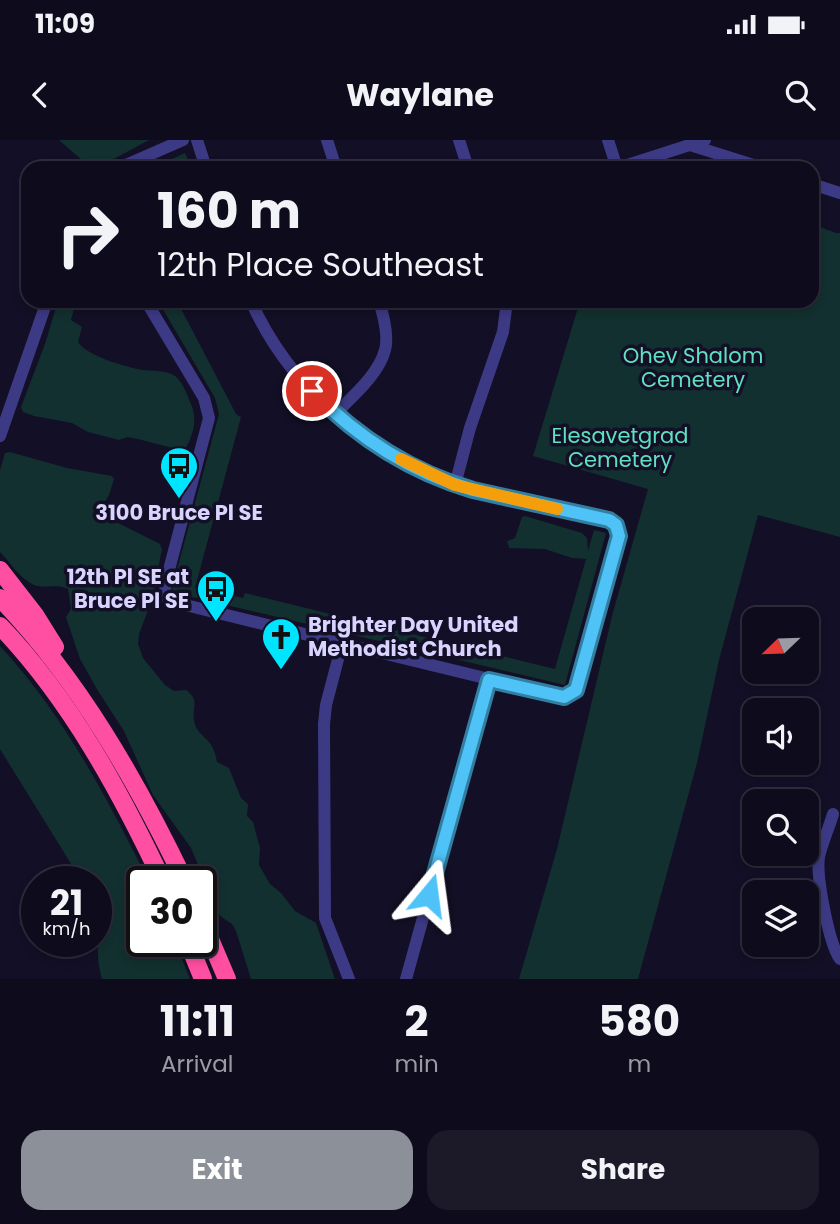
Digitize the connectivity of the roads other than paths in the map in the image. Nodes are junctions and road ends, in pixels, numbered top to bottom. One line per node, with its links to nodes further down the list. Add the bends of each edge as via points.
1 (183, 140): 8 (street)
2 (197, 140): 9 (street)
3 (327, 140): 10 (street)
4 (459, 140): 11 (street)
5 (608, 140): 12 (street)
6 (705, 140): 7 (street)
7 (690, 145): 13 (street); 14 (street)
8 (135, 161)
9 (204, 161)
10 (334, 161)
11 (466, 161)
12 (616, 161)
13 (640, 161)
14 (741, 161)
15 (819, 186): 16 (street)
16 (840, 192)
17 (45, 308): 23 (street)
18 (150, 308): 28 (street, via 204,398 209,418 164,595 173,602)
19 (254, 308): 22 (street, via 288,362)
20 (381, 308): 22 (street, via 386,349 370,379)
21 (506, 308): 24 (street, via 503,332)
22 (335, 414): 24 (street, via 390,453)
23 (0, 436)
24 (455, 485): 29 (street, via 609,520 619,536 578,686 571,695)
25 (0, 570): 30 (highway, via 44,629)
26 (0, 598): 30 (highway, via 47,649)
27 (0, 626): 32 (highway, via 81,731)
28 (342, 644): 29 (street); 39 (street, via 324,724 325,918)
29 (489, 680): 40 (street)
30 (83, 699): 33 (highway)
31 (833, 814): 36 (street, via 819,859 829,929)
32 (155, 866)
33 (177, 866)
34 (217, 956): 38 (highway)
35 (194, 957): 37 (highway)
36 (840, 959)
37 (203, 979)
38 (227, 979)
39 (349, 979)
40 (406, 979)

